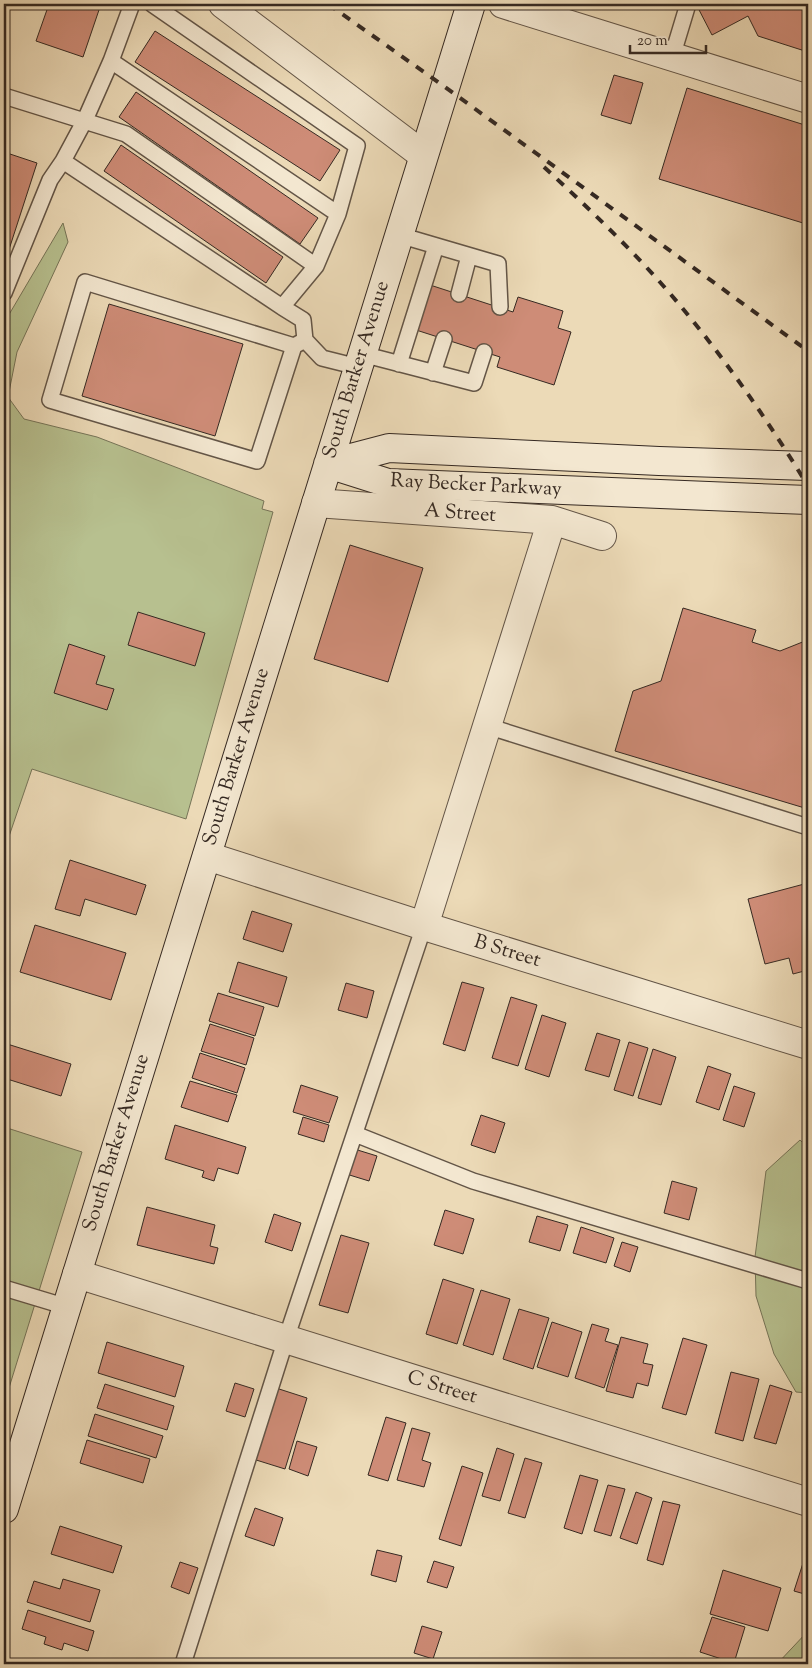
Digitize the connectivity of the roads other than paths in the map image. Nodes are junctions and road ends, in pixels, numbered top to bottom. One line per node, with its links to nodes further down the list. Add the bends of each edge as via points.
1 (132, 4): 8 (lane)
2 (152, 4): 14 (lane, via 357,146)
3 (223, 4): 12 (street)
4 (471, 4): 12 (street, South Barker Avenue)
5 (503, 4): 7 (street)
6 (688, 4): 7 (lane)
7 (672, 57): 10 (street)
8 (111, 62): 11 (lane); 14 (lane)
9 (4, 96): 11 (lane)
10 (808, 99)
11 (85, 120): 13 (lane); 18 (lane, via 126,134)
12 (424, 155): 15 (street, South Barker Avenue)
13 (63, 161): 19 (lane, via 50,180); 21 (lane)
14 (338, 214): 18 (lane)
15 (399, 235): 16 (lane); 26 (street, South Barker Avenue)
16 (436, 246): 17 (lane); 27 (lane)
17 (469, 256): 20 (lane); 22 (lane, via 498,264)
18 (316, 266): 21 (lane)
19 (4, 293)
20 (459, 294)
21 (282, 307): 24 (lane, via 303,320)
22 (500, 307)
23 (444, 339): 28 (lane)
24 (299, 343): 24 (lane, via 257,461 50,400 85,282); 26 (lane, via 322,358)
25 (484, 352): 28 (lane, via 474,383)
26 (360, 361): 27 (lane); 29 (street, South Barker Avenue)
27 (399, 364): 28 (lane)
28 (434, 373)
29 (328, 464): 30 (street, Ray Becker Parkway, via 389,448); 31 (street, Ray Becker Parkway, via 388,482); 32 (street, South Barker Avenue)
30 (808, 466)
31 (808, 500)
32 (316, 504): 33 (street, A Street); 37 (street, South Barker Avenue)
33 (552, 520): 34 (street, A Street); 35 (street)
34 (602, 536)
35 (487, 726): 36 (lane); 38 (street)
36 (808, 826)
37 (206, 856): 38 (street, B Street); 41 (street, South Barker Avenue)
38 (424, 926): 39 (street, B Street); 40 (lane)
39 (808, 1045)
40 (354, 1134): 42 (lane, via 473,1181); 45 (lane)
41 (77, 1274): 44 (street, South Barker Avenue); 45 (street, C Street)
42 (808, 1281)
43 (4, 1288): 44 (lane)
44 (67, 1306): 47 (street, South Barker Avenue)
45 (286, 1339): 46 (street, C Street); 48 (lane)
46 (808, 1502)
47 (5, 1504)
48 (183, 1664)

